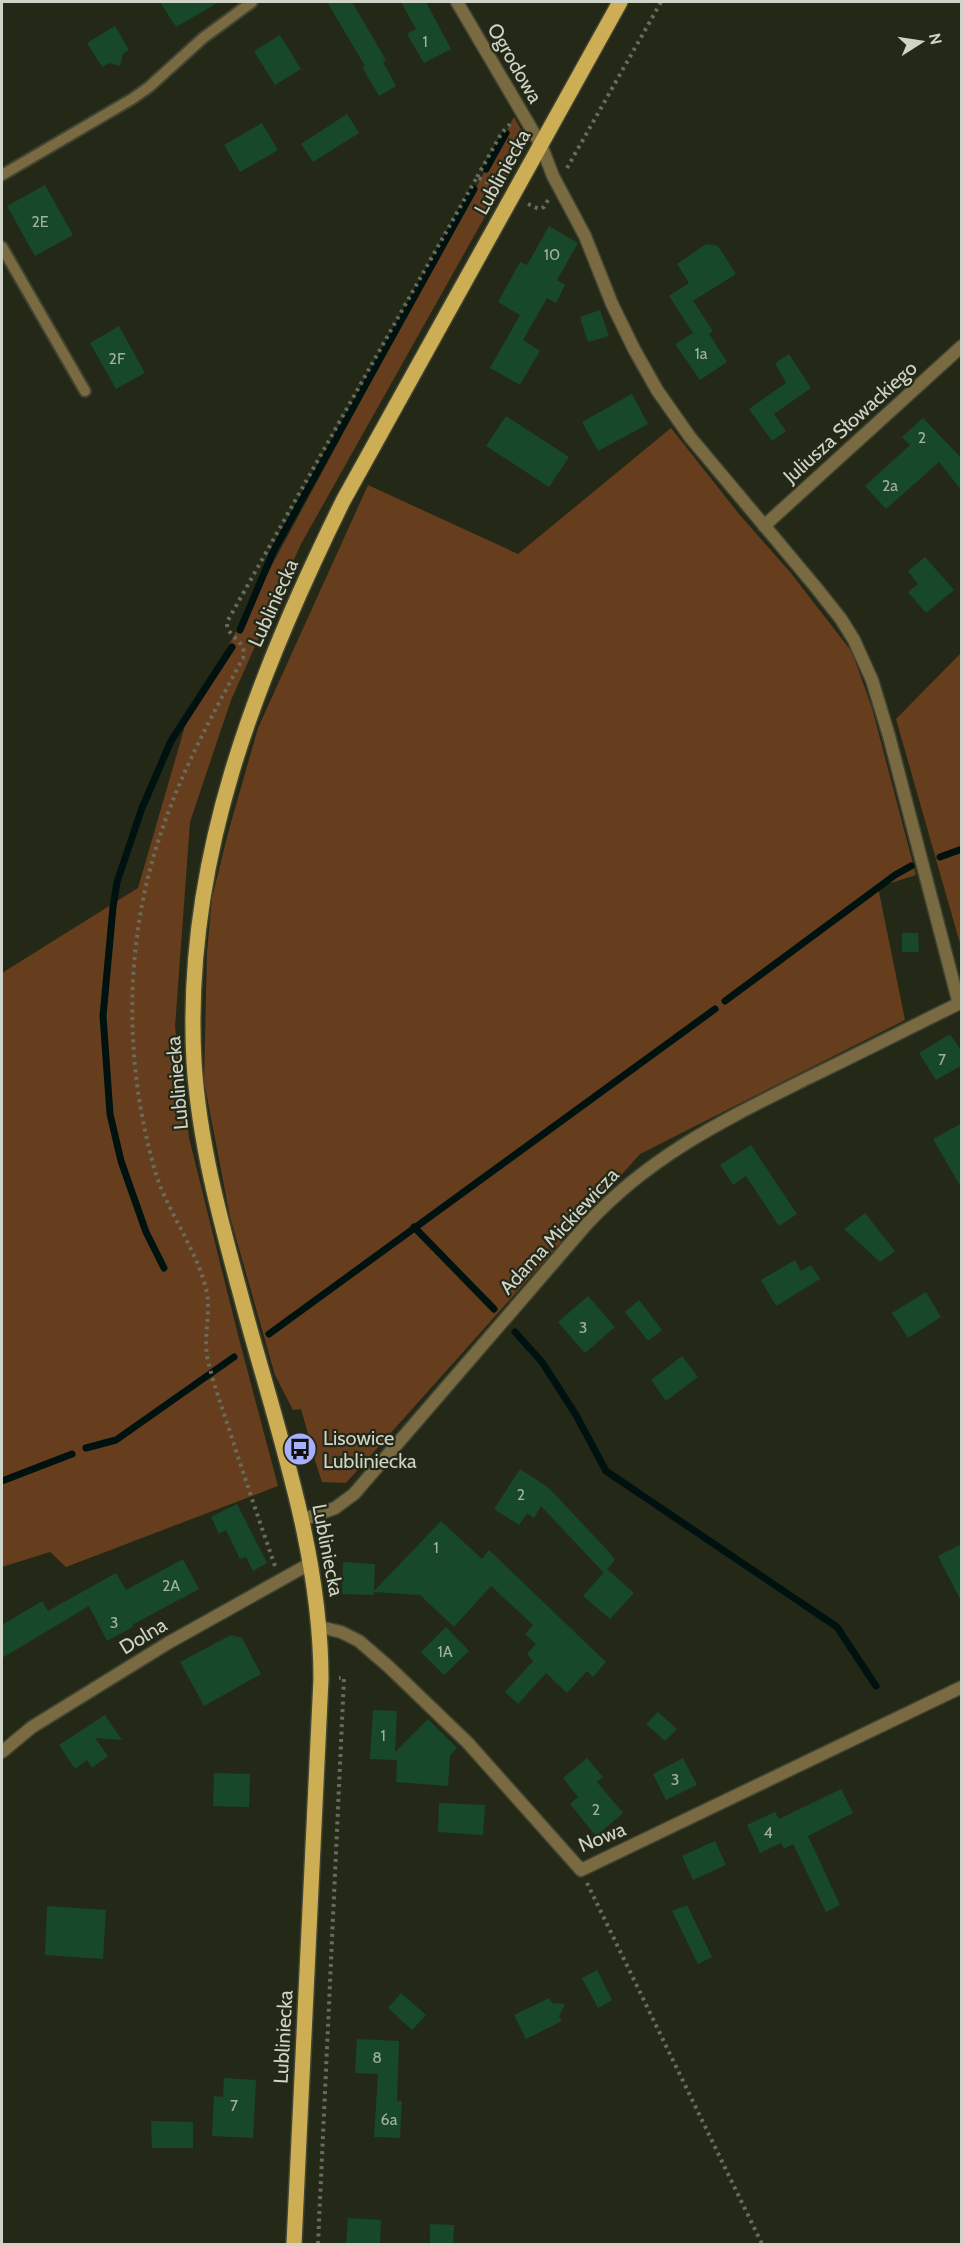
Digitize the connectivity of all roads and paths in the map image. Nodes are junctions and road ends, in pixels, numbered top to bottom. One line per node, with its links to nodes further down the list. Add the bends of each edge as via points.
1 (252, 2): 7 (lane, via 132,99)
2 (457, 2): 5 (street, Ogrodowa)
3 (620, 2): 6 (main road, Lubliniecka)
4 (661, 2): 9 (path)
5 (521, 111): 6 (street, Ogrodowa); 8 (path, via 501,134)
6 (541, 144): 9 (street, Ogrodowa); 17 (main road, Lubliniecka, via 343,501 286,622 237,751 202,893 195,947 193,1018 194,1064 204,1144 221,1222)
7 (2, 175)
8 (477, 177)
9 (557, 185): 10 (path, via 544,207 539,209); 14 (street, Ogrodowa, via 585,236 612,304 651,380 690,437)
10 (522, 201)
11 (2, 247): 13 (lane)
12 (962, 346): 14 (street, Juliusza Słowackiego)
13 (85, 392)
14 (764, 526): 15 (street, Ogrodowa, via 841,619 864,660 889,736)
15 (960, 1003): 17 (street, Adama Mickiewicza, via 716,1125 640,1173 601,1208 354,1494 335,1508)
16 (207, 1358): 19 (path)
17 (302, 1520): 18 (main road, Lubliniecka)
18 (311, 1563): 19 (street, Dolna); 20 (main road, Lubliniecka)
19 (280, 1581): 23 (street, Dolna, via 149,1655 32,1727)
20 (320, 1627): 24 (street, Nowa, via 359,1641 389,1666 468,1743); 25 (main road, Lubliniecka)
21 (344, 1678): 26 (path)
22 (962, 1687): 24 (street, Nowa)
23 (2, 1752)
24 (581, 1870): 27 (path)
25 (294, 2244)
26 (318, 2244)
27 (762, 2244)

